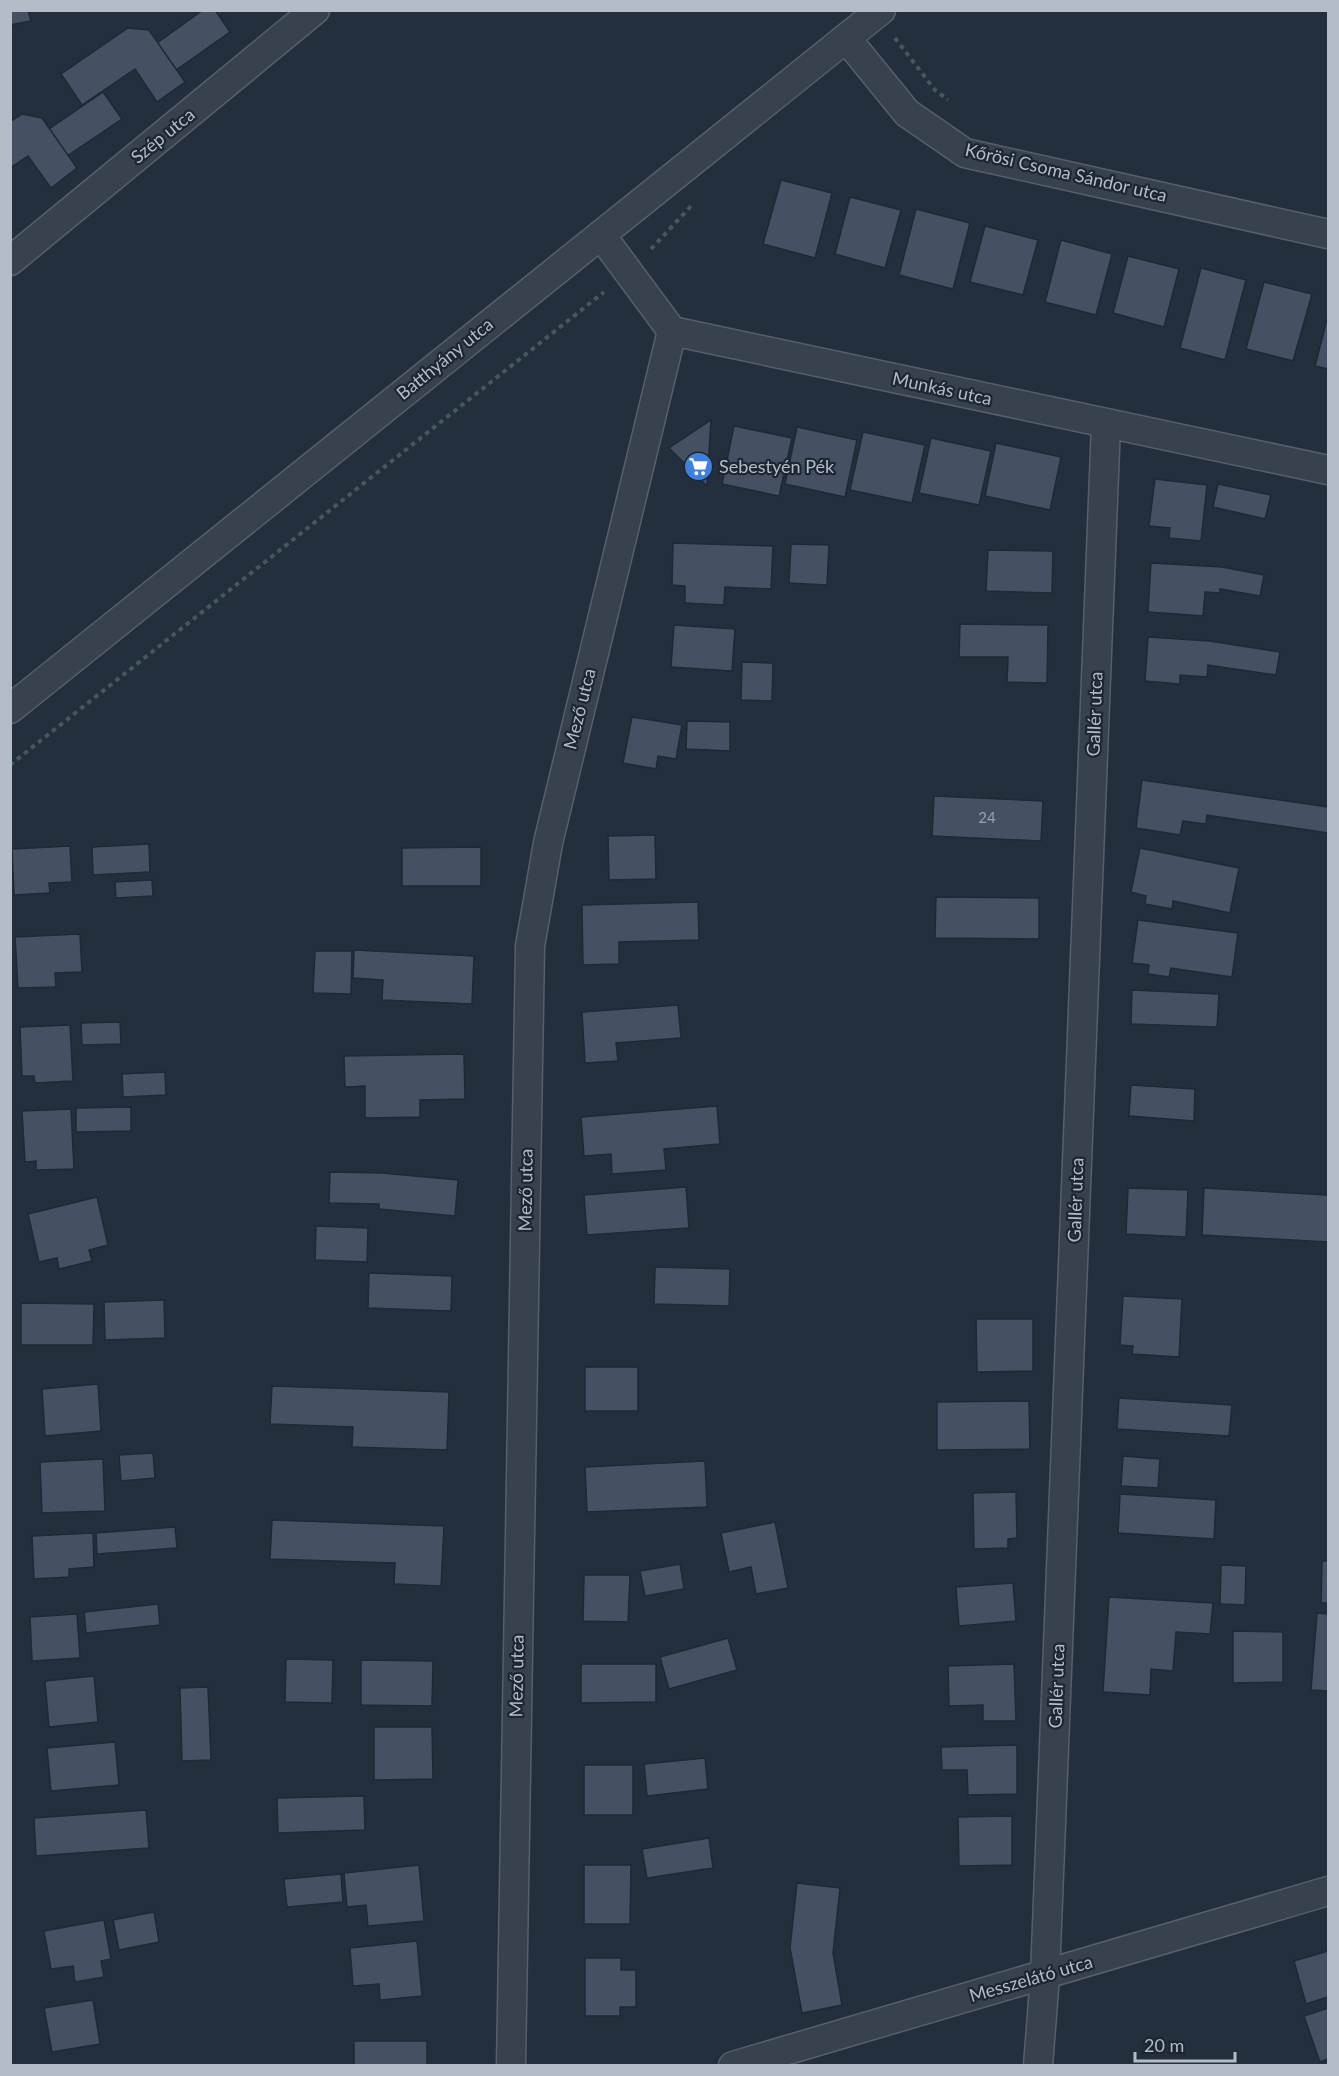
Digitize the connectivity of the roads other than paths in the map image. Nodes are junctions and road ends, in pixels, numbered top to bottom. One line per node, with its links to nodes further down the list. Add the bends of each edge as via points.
1 (315, 10): 6 (street, Szép utca)
2 (881, 10): 3 (street, Batthyány utca)
3 (846, 38): 4 (street, Kőrösi Csoma Sándor utca, via 907,113 965,153); 5 (street, Batthyány utca)
4 (1329, 234)
5 (600, 235): 7 (street); 10 (street, Batthyány utca)
6 (10, 261)
7 (672, 331): 8 (street, Munkás utca); 13 (street, Mező utca, via 548,843 530,946)
8 (1106, 424): 9 (street, Munkás utca); 12 (street, Gallér utca)
9 (1329, 470)
10 (10, 709)
11 (1329, 1891): 12 (street, Messzelátó utca)
12 (1045, 1976): 14 (street, Messzelátó utca); 15 (street, Gallér utca)
13 (511, 2066)
14 (733, 2066)
15 (1038, 2066)

